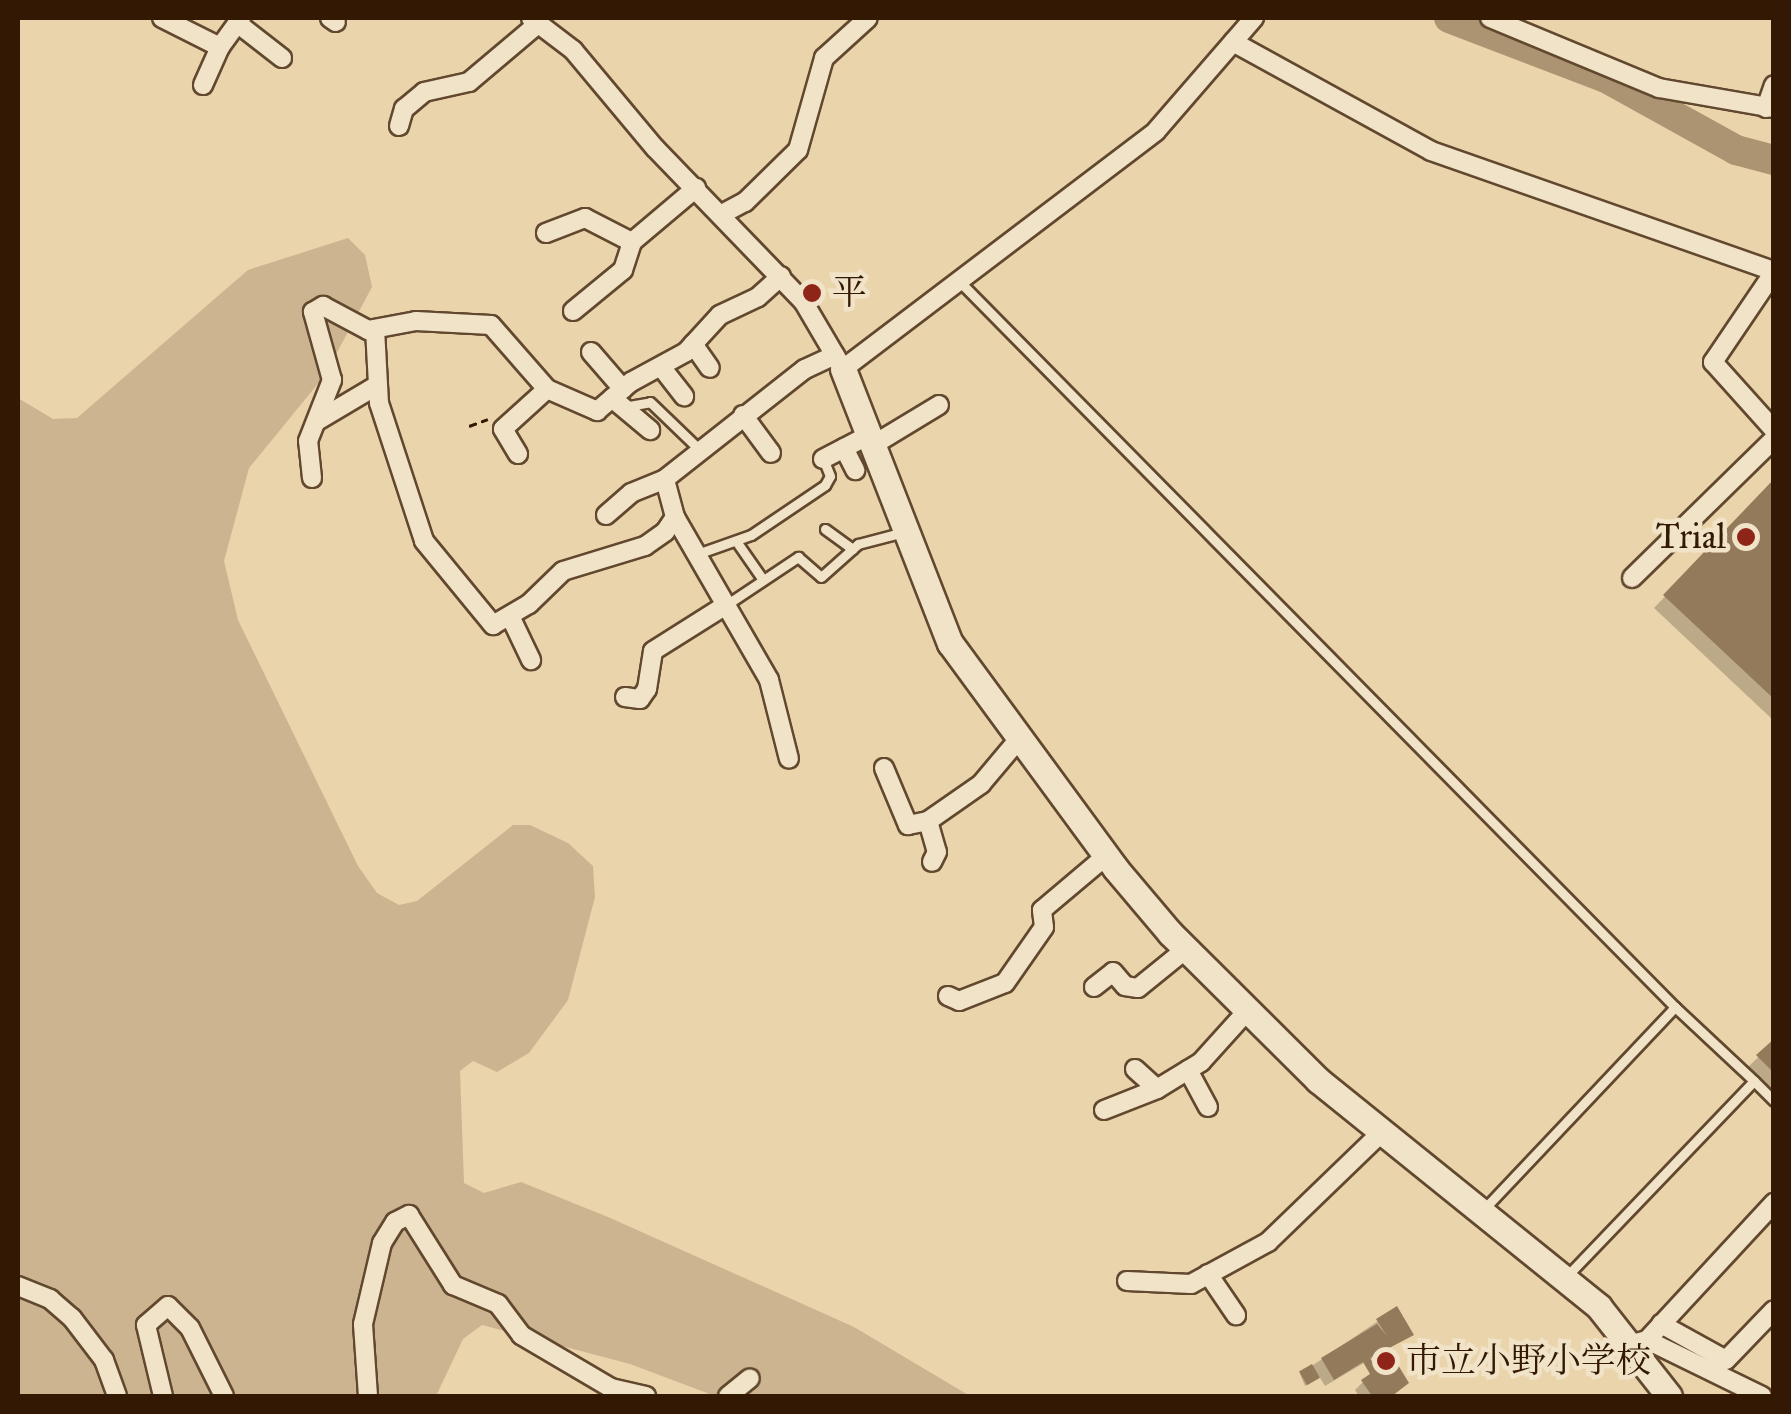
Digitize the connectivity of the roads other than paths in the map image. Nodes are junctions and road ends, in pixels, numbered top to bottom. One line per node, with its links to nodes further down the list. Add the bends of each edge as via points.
1 (162, 18): 8 (street)
2 (868, 18): 15 (street, via 824,58 798,150 745,202)
3 (1254, 18): 7 (street)
4 (1490, 18): 12 (street, via 1659,88)
5 (239, 20): 8 (street); 9 (street)
6 (535, 20): 13 (street, via 469,82 424,92 404,109); 14 (street, via 573,50)
7 (1233, 42): 18 (street, via 1431,151); 20 (street, via 1156,131)
8 (220, 47): 10 (street)
9 (282, 58)
10 (203, 84)
11 (1774, 84): 12 (street)
12 (1770, 108)
13 (400, 126)
14 (696, 188): 15 (street); 17 (street)
15 (722, 214): 19 (street)
16 (546, 233): 17 (street, via 585,218)
17 (632, 242): 21 (street, via 623,270)
18 (1774, 271): 36 (street, via 1713,362)
19 (781, 276): 23 (street, via 758,297 720,315); 25 (street)
20 (960, 282): 25 (street); 69 (lane)
21 (573, 311)
22 (374, 329): 28 (street); 29 (street, via 471,319 491,324); 34 (street, via 333,307 313,312 332,380)
23 (693, 344): 26 (street); 27 (street)
24 (591, 352): 31 (street)
25 (839, 362): 33 (street); 38 (street)
26 (662, 368): 30 (street); 31 (street)
27 (710, 368)
28 (376, 386): 34 (street); 57 (street, via 424,540 493,624)
29 (547, 389): 31 (street, via 597,411); 42 (street, via 504,429)
30 (684, 396)
31 (619, 398): 35 (street); 40 (lane, via 650,402)
32 (938, 405): 38 (street)
33 (742, 415): 40 (street); 41 (street)
34 (316, 422): 45 (street, via 308,441)
35 (650, 430)
36 (1774, 430)
37 (1774, 438): 55 (street)
38 (871, 440): 39 (street); 50 (street)
39 (844, 448): 43 (street); 44 (street)
40 (701, 451): 46 (street)
41 (771, 453)
42 (518, 454)
43 (823, 459): 51 (lane, via 830,476 825,485)
44 (855, 470)
45 (312, 478)
46 (665, 479): 47 (street, via 631,493); 48 (street)
47 (606, 515)
48 (675, 516): 53 (street); 57 (street, via 646,546 563,571)
49 (825, 529): 52 (lane)
50 (907, 532): 52 (lane); 60 (street, via 950,643)
51 (736, 541): 53 (lane); 54 (lane)
52 (853, 549): 54 (lane, via 821,577 803,557)
53 (697, 554): 56 (street)
54 (761, 576): 56 (lane)
55 (1632, 578)
56 (726, 605): 59 (street, via 653,651 647,689 640,699); 61 (street, via 769,680)
57 (510, 616): 58 (street)
58 (531, 660)
59 (625, 697)
60 (1018, 740): 63 (street, via 981,784); 64 (street)
61 (789, 760)
62 (884, 768): 63 (street, via 908,825)
63 (928, 821): 65 (street, via 938,852)
64 (1106, 856): 66 (street); 68 (street, via 1042,910 1044,927 1004,983 960,1001)
65 (932, 862)
66 (1186, 949): 67 (street, via 1138,988 1125,986 1113,972); 70 (street)
67 (1094, 987)
68 (948, 996)
69 (1676, 1007): 73 (lane); 80 (lane)
70 (1248, 1010): 72 (street); 78 (street)
71 (1135, 1068): 74 (street)
72 (1188, 1070): 74 (street); 76 (street)
73 (1754, 1080): 75 (lane); 82 (lane)
74 (1157, 1090): 77 (street)
75 (1774, 1102)
76 (1208, 1107)
77 (1104, 1110)
78 (1382, 1133): 80 (street); 81 (street, via 1268,1242)
79 (1774, 1204): 87 (street)
80 (1478, 1215): 82 (street)
81 (1208, 1274): 83 (street, via 1164,1287); 86 (street)
82 (1564, 1278): 88 (street)
83 (1127, 1280)
84 (18, 1286): 91 (street, via 72,1318 104,1360)
85 (1774, 1310): 87 (street, via 1726,1360)
86 (1236, 1315)
87 (1661, 1324): 88 (street)
88 (1638, 1342): 97 (street); 98 (street)
89 (750, 1378): 96 (street)
90 (608, 1392): 94 (street, via 521,1335 498,1304 453,1286 409,1214 382,1244 362,1324); 95 (street)
91 (117, 1396)
92 (163, 1396): 93 (street, via 146,1326 168,1306 190,1328)
93 (224, 1396)
94 (368, 1396)
95 (646, 1396)
96 (728, 1396)
97 (1669, 1396)
98 (1762, 1396)

